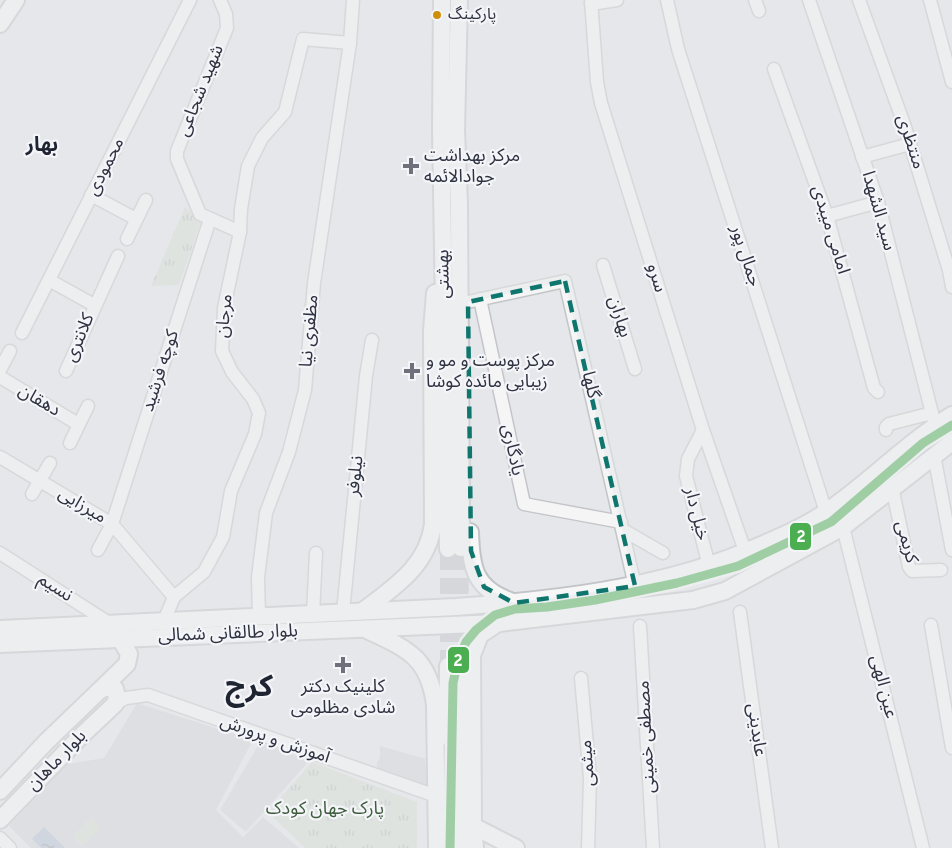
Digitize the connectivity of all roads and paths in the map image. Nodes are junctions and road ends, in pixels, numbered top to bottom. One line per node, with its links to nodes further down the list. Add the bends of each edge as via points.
1 (16, 0): 13 (main road)
2 (190, 0): 19 (street, محمودی)
3 (220, 0): 25 (street, شهید شجاعی, via 227,28 177,151 193,200 200,214)
4 (354, 0): 14 (street, مظفری نیا)
5 (442, 0): 22 (main road, بهشتى, via 441,130)
6 (459, 0): 22 (main road, بهشتى)
7 (617, 0): 12 (street)
8 (667, 0): 56 (street, جمال پور, via 678,49)
9 (809, 0): 18 (street, سید الشهدا)
10 (859, 0): 17 (street, منتظری)
11 (930, 0): 16 (street)
12 (591, 2): 47 (street, سرو, via 601,103)
13 (0, 24)
14 (351, 43): 26 (street, مرجان, via 303,39 285,112 262,138 248,166); 80 (street, مظفری نیا, via 314,283 306,390 289,452 266,513 258,577)
15 (774, 69): 23 (street, امامی میبدی)
16 (952, 82)
17 (910, 144): 18 (street); 31 (street, منتظری)
18 (862, 156): 21 (street, سید الشهدا)
19 (91, 195): 24 (street); 30 (street, محمودی)
20 (146, 200): 24 (street)
21 (878, 201): 23 (street); 44 (street, سید الشهدا)
22 (451, 203): 32 (main road); 60 (main road, بهشتى); 76 (main road, via 432,331 431,541 415,568)
23 (827, 216): 41 (street, امامی میبدی)
24 (136, 219): 27 (street)
25 (210, 219): 26 (street, شهید شجاعی); 57 (street, كوچه فرشيد)
26 (240, 232): 73 (street, مرجان, via 224,308 222,351 259,413 255,434 231,491 223,537 204,572)
27 (127, 239)
28 (118, 255): 33 (street, کلانتری)
29 (603, 265): 37 (street, بهاران)
30 (49, 280): 33 (street, کلانتری); 34 (street, محمودی)
31 (952, 287)
32 (474, 301): 58 (street, یادگاری, via 524,504); 58 (street, گلها, via 565,281); 74 (main road, via 471,551 484,587)
33 (94, 305): 39 (street, کلانتری)
34 (22, 333)
35 (372, 340): 77 (street, نیلوفر)
36 (10, 351): 38 (street)
37 (634, 369)
38 (0, 370)
39 (66, 371)
40 (0, 377): 45 (street, دهقان)
41 (878, 392)
42 (88, 406): 45 (street)
43 (952, 415): 44 (main road, بلوار طالقانی شمالی)
44 (933, 419): 46 (street, via 889,424); 56 (main road, بلوار طالقانی شمالی)
45 (78, 424): 49 (street)
46 (886, 428)
47 (703, 430): 63 (street, سرو); 68 (street, خیل دار, via 688,459 686,476)
48 (952, 442): 50 (main road)
49 (70, 443)
50 (934, 455): 54 (main road); 62 (street)
51 (0, 457): 53 (street, میرزایی)
52 (50, 463): 53 (street)
53 (39, 480): 55 (street); 57 (street, میرزایی)
54 (892, 487): 59 (main road); 69 (street, کریمی, via 909,567 912,571)
55 (32, 494)
56 (826, 512): 63 (main road, بلوار طالقانی شمالی)
57 (112, 524): 61 (street, كوچه فرشيد); 73 (street, میرزایی)
58 (622, 526): 66 (street); 72 (street, گلها)
59 (843, 527): 71 (main road); 108 (street, عین الهی)
60 (454, 549)
61 (98, 550)
62 (952, 550)
63 (746, 551): 67 (main road, بلوار طالقانی شمالی)
64 (0, 553): 82 (street, نسیم)
65 (316, 553): 79 (street)
66 (663, 553)
67 (727, 559): 68 (main road, بلوار طالقانی شمالی); 71 (main road, via 722,576 732,582)
68 (709, 566): 70 (main road, بلوار طالقانی شمالی)
69 (940, 570)
70 (676, 575): 72 (main road, بلوار طالقانی شمالی); 75 (main road, via 688,580 688,591)
71 (744, 582): 75 (main road, via 711,596)
72 (635, 586): 74 (main road, بلوار طالقانی شمالی)
73 (174, 597): 81 (street, مرجان)
74 (514, 603): 76 (main road, بلوار طالقانی شمالی)
75 (651, 605): 83 (main road, بلوار طالقانی شمالی)
76 (363, 611): 77 (main road, بلوار طالقانی شمالی)
77 (343, 612): 79 (main road, بلوار طالقانی شمالی)
78 (740, 612): 107 (street, عابدینی)
79 (313, 614): 80 (main road, بلوار طالقانی شمالی)
80 (259, 616): 81 (main road, بلوار طالقانی شمالی)
81 (164, 621): 82 (main road, بلوار طالقانی شمالی)
82 (109, 623): 86 (main road, بلوار طالقانی شمالی)
83 (499, 623): 87 (main road, بلوار طالقانی شمالی); 97 (main road, via 480,635 472,656)
84 (931, 625): 93 (street)
85 (640, 626): 106 (street, مصطفی خمینی)
86 (0, 629)
87 (364, 629): 88 (main road, بلوار طالقانی شمالی); 95 (main road, via 403,648 426,670 435,705)
88 (120, 638): 89 (main road, بلوار طالقانی شمالی); 91 (main road, بلوار ماهان, via 129,654 127,664)
89 (0, 644)
90 (580, 678): 105 (street, میثمی, via 590,778)
91 (102, 689): 92 (main road, via 115,689); 94 (main road, بلوار ماهان)
92 (115, 704): 95 (street, آموزش و پرورش, via 148,695); 96 (main road, بلوار ماهان)
93 (952, 747)
94 (0, 791)
95 (436, 796): 100 (main road)
96 (0, 820)
97 (473, 826): 103 (main road); 104 (main road)
98 (0, 838): 99 (street)
99 (10, 848)
100 (437, 848)
101 (446, 848): 102 (main road, via 454,666)
102 (461, 848)
103 (475, 848)
104 (516, 848)
105 (588, 848)
106 (653, 848)
107 (772, 848)
108 (923, 848)

